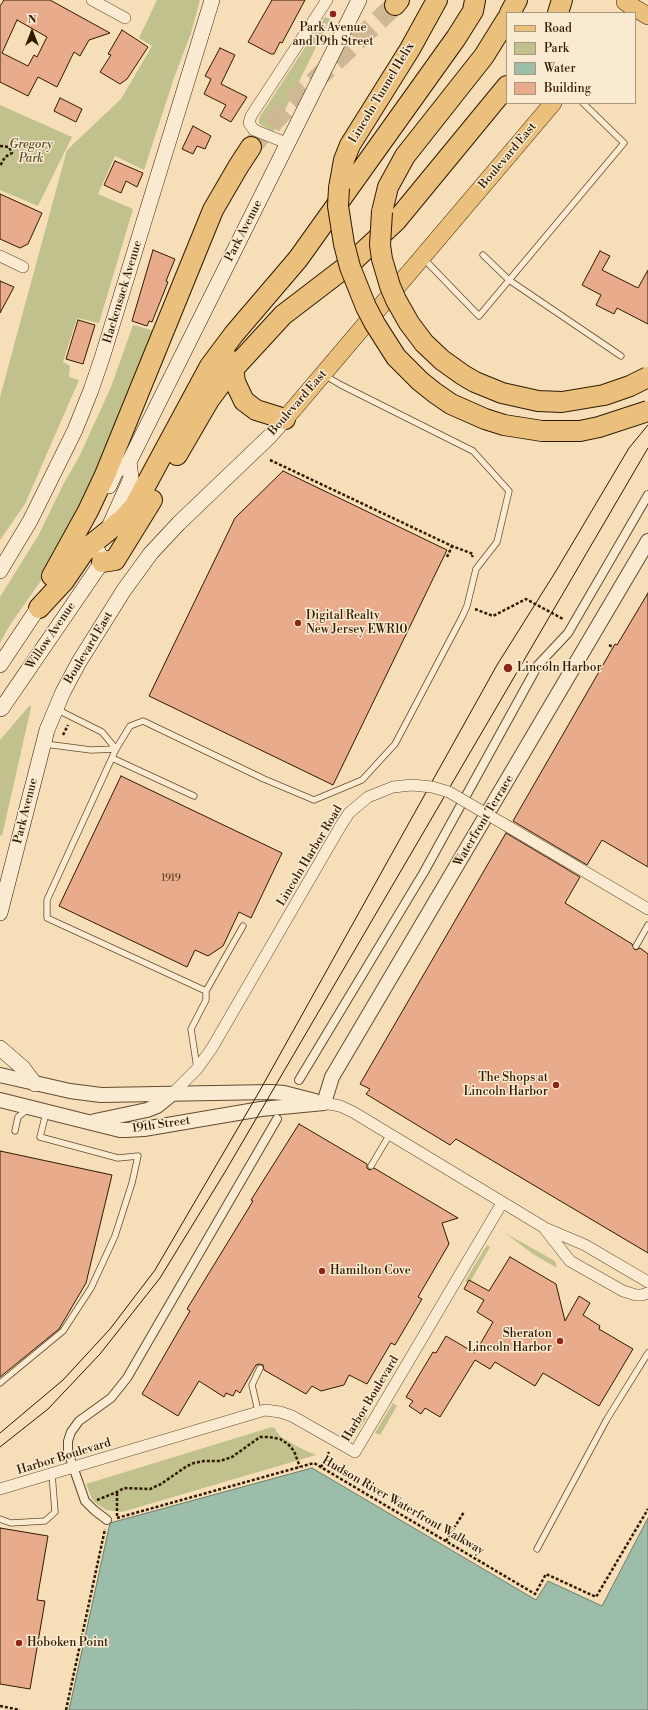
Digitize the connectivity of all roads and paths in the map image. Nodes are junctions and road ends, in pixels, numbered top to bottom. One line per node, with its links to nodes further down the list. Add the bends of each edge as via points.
1 (92, 0): 13 (street)
2 (212, 0): 43 (main road, Hackensack Avenue, via 91,390 44,494)
3 (327, 0): 18 (street, via 251,116 249,123 254,130)
4 (359, 0): 18 (main road, Park Avenue)
5 (437, 0): 32 (highway, Lincoln Tunnel Helix, bridge, via 344,160 338,206 350,267 366,307 384,340 408,370 451,404 485,420 542,431 580,431)
6 (475, 0): 27 (highway, via 473,11 456,38 298,259)
7 (517, 0): 10 (highway)
8 (562, 0): 11 (highway)
9 (623, 5): 12 (main road)
10 (511, 12)
11 (558, 12)
12 (648, 16)
13 (125, 18)
14 (506, 21): 31 (highway, bridge, via 484,56 405,156 388,187 382,212 380,245 388,280 409,323 424,343 442,360 469,379 489,388 538,401 562,402 604,395)
15 (506, 87): 29 (highway, via 396,222 351,262 283,315)
16 (551, 104): 24 (main road, Boulevard East)
17 (584, 104): 26 (lane, via 624,143)
18 (289, 144): 35 (main road, Park Avenue)
19 (0, 146): 21 (path, via 9,147 12,152 5,157)
20 (251, 147): 45 (highway, via 213,210 105,475 85,518 52,577)
21 (0, 166)
22 (483, 255): 26 (lane)
23 (0, 256): 25 (street)
24 (422, 257): 26 (lane, via 479,316); 30 (main road, Boulevard East)
25 (24, 267)
26 (509, 280): 28 (lane)
27 (230, 339): 29 (highway); 37 (highway, via 200,383 134,507)
28 (621, 356)
29 (233, 370): 33 (highway, via 235,382 244,401 256,410); 42 (highway, via 205,407 115,560)
30 (323, 374): 33 (main road, Boulevard East); 44 (lane, via 473,451 509,491 497,542 476,569)
31 (648, 377)
32 (648, 411)
33 (285, 419): 51 (main road, Boulevard East, via 179,523 139,569 88,646)
34 (270, 460): 39 (path)
35 (129, 462): 37 (main road, Park Avenue, via 131,478); 45 (main road, Park Avenue, via 116,471 74,554)
36 (648, 495): 46 (street)
37 (107, 532): 42 (main road, Park Avenue, via 98,550); 45 (highway, via 83,553 64,581)
38 (648, 541): 71 (street, Waterfront Terrace, via 332,1077)
39 (452, 546): 40 (path); 41 (path, via 473,554)
40 (447, 557)
41 (470, 560)
42 (102, 562): 50 (main road, Willow Avenue)
43 (0, 571)
44 (467, 606): 46 (path, via 493,616 526,599); 55 (lane, via 395,744 362,780 314,800 143,721 130,726)
45 (39, 608): 49 (main road)
46 (572, 624): 67 (street, via 568,632 538,665 424,872)
47 (609, 645): 48 (path)
48 (613, 647)
49 (0, 665)
50 (0, 709)
51 (55, 709): 54 (main road, Park Avenue); 55 (lane, via 102,732)
52 (68, 725): 53 (path)
53 (63, 735)
54 (43, 744): 55 (lane, via 90,750); 59 (main road, Park Avenue)
55 (116, 749): 56 (lane)
56 (112, 758): 57 (lane); 63 (lane, via 47,900 47,918)
57 (194, 796)
58 (648, 908): 65 (street, Lincoln Harbor Road, bridge, via 449,792 412,784 393,787 368,797 349,813 212,1048)
59 (0, 913)
60 (648, 925): 62 (lane)
61 (243, 926): 63 (lane)
62 (636, 946)
63 (206, 991): 65 (lane, via 206,1000 191,1029)
64 (0, 1048): 68 (main road, via 23,1068)
65 (197, 1069): 69 (street, Lincoln Harbor Road)
66 (0, 1075): 68 (street, 19th Street)
67 (298, 1080)
68 (35, 1084): 69 (street, 19th Street, via 100,1095)
69 (172, 1094): 71 (street, 19th Street, via 284,1093); 75 (street, via 147,1110)
70 (0, 1100): 72 (street, 19th Street)
71 (324, 1103): 75 (street, 19th Street, via 254,1110 144,1129 120,1130); 77 (street, 19th Street, via 347,1109)
72 (30, 1108): 73 (street, 19th Street); 76 (lane, via 18,1117)
73 (46, 1112): 75 (street, 19th Street); 85 (lane, via 40,1137 118,1158 138,1156 115,1236 91,1288 63,1331)
74 (277, 1119): 89 (street, via 127,1378 111,1398 71,1432 68,1452)
75 (91, 1122)
76 (15, 1131)
77 (390, 1134): 78 (lane); 79 (street, 19th Street)
78 (371, 1166)
79 (502, 1203): 80 (street); 86 (street, Harbor Boulevard, via 355,1452 286,1414)
80 (545, 1228): 81 (street, via 585,1245); 82 (street, via 570,1260 623,1291 636,1295)
81 (648, 1282)
82 (648, 1293)
83 (648, 1353): 101 (lane, via 607,1419)
84 (260, 1368): 86 (lane, via 252,1385)
85 (0, 1383)
86 (258, 1411): 89 (street, Harbor Boulevard)
87 (329, 1452): 90 (path)
88 (300, 1467): 90 (path, Hudson River Waterfront Walkway, via 314,1464); 93 (path, via 294,1451 288,1444 280,1439 260,1437 232,1457 220,1461 194,1463 150,1489 124,1488); 97 (path, Hudson River Waterfront Walkway)
89 (73, 1468): 91 (street, Harbor Boulevard); 94 (street)
90 (321, 1468): 100 (path, Hudson River Waterfront Walkway)
91 (52, 1474): 92 (street, Harbor Boulevard); 98 (lane, via 55,1512 45,1521 11,1523)
92 (0, 1489)
93 (117, 1492): 94 (path); 97 (path)
94 (88, 1503): 99 (street)
95 (648, 1509): 100 (path, Hudson River Waterfront Walkway, via 596,1597 546,1574 535,1594)
96 (464, 1512): 100 (path)
97 (117, 1517): 99 (path, Hudson River Waterfront Walkway)
98 (0, 1519)
99 (107, 1520): 104 (path)
100 (446, 1541)
101 (536, 1549)
102 (0, 1706): 103 (path)
103 (20, 1710)
104 (66, 1710)

